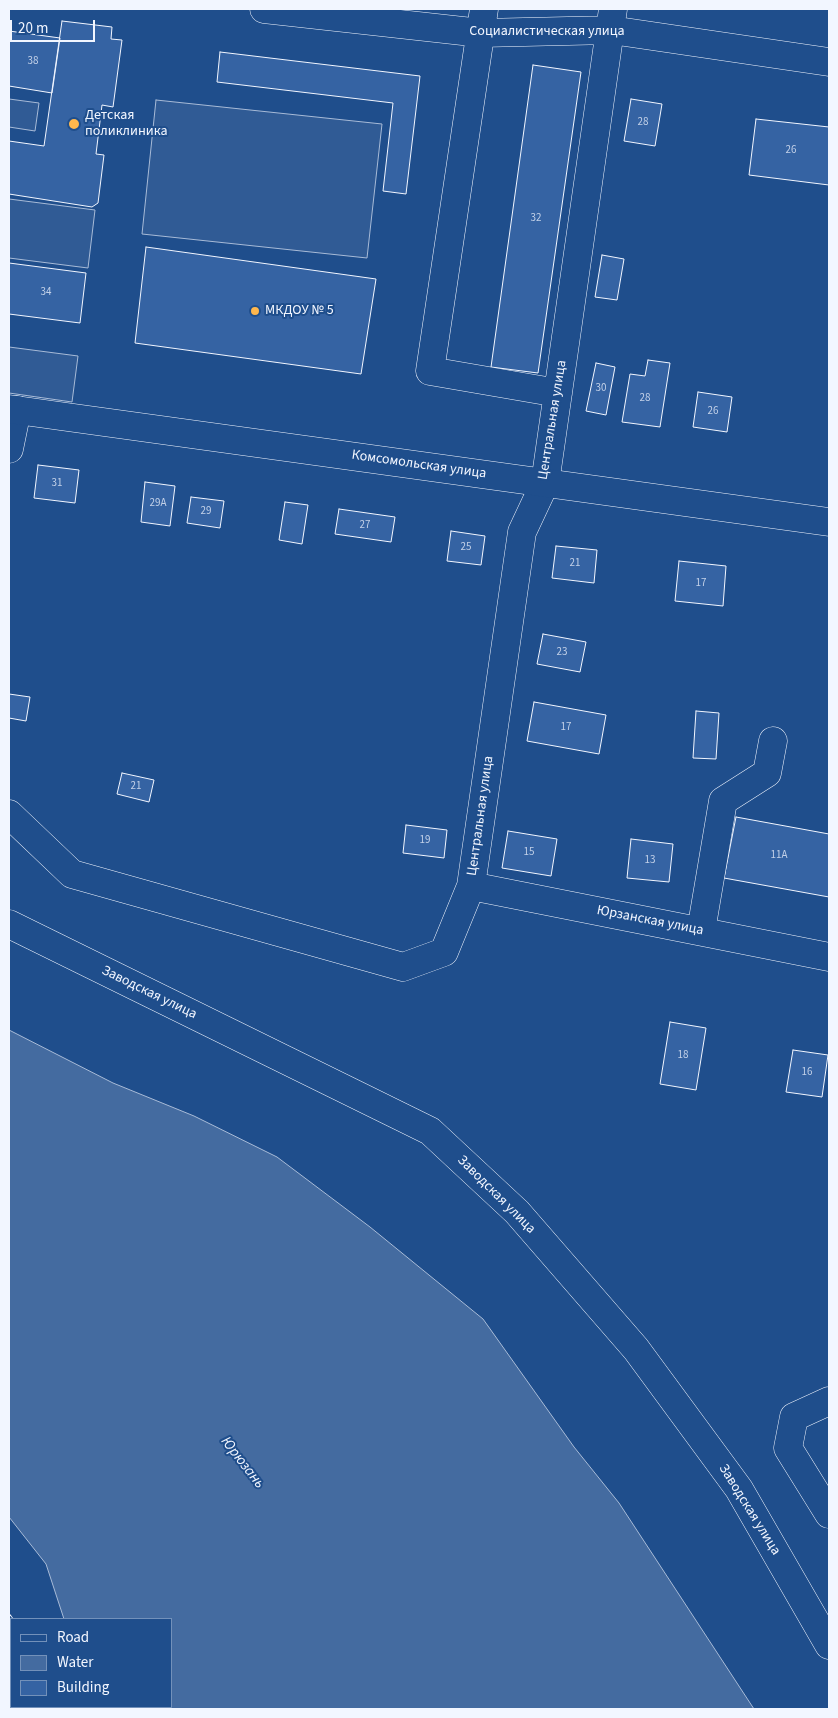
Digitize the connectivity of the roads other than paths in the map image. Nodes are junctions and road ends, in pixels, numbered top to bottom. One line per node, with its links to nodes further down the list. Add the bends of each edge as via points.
1 (264, 9): 3 (street, Социалистическая улица)
2 (612, 19): 3 (street, Социалистическая улица); 4 (street, Социалистическая улица); 5 (street, Центральная улица)
3 (482, 21): 5 (street, via 430,371)
4 (829, 62)
5 (558, 393): 8 (street, Центральная улица)
6 (13, 409): 7 (street); 8 (street, Комсомольская улица)
7 (9, 448)
8 (545, 483): 9 (street, Комсомольская улица); 12 (street, Центральная улица, via 522,532)
9 (829, 522)
10 (774, 741): 14 (street, via 767,773 723,801)
11 (9, 814): 12 (street, Центральная улица, via 72,874 403,967 444,952)
12 (470, 886): 14 (street, Юрзанская улица)
13 (9, 924): 18 (street, Заводская улица, via 430,1131 517,1212 636,1349 739,1489)
14 (702, 932): 15 (street, Юрзанская улица)
15 (829, 957)
16 (829, 1401): 17 (street, via 794,1417 788,1448)
17 (829, 1514)
18 (829, 1645)

